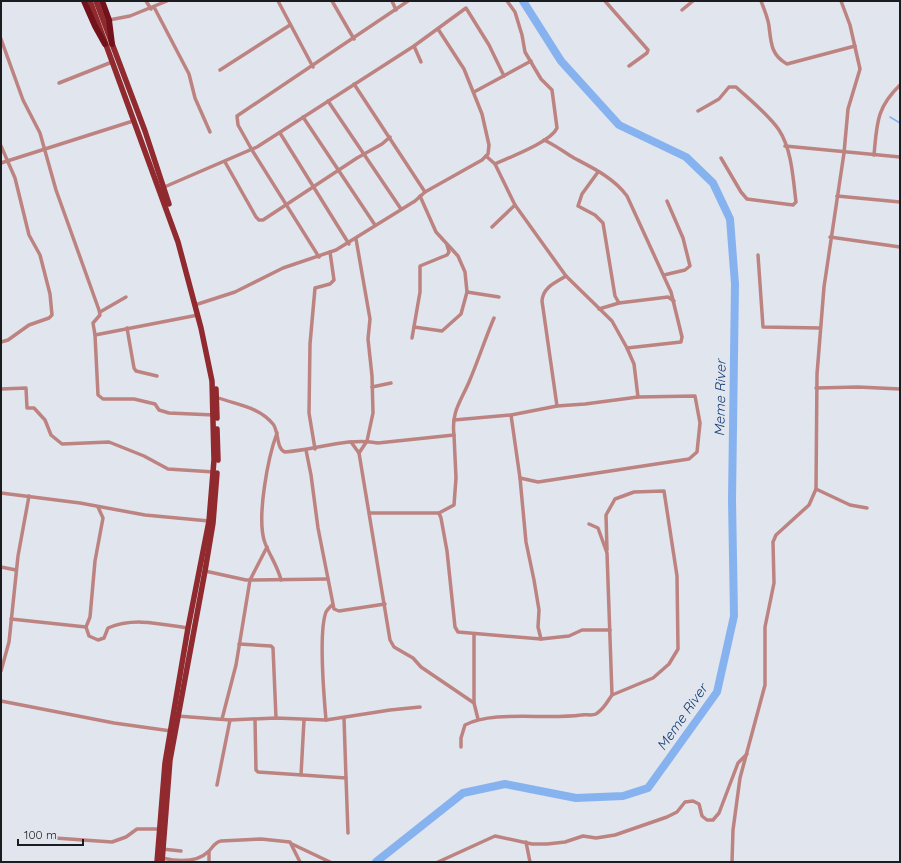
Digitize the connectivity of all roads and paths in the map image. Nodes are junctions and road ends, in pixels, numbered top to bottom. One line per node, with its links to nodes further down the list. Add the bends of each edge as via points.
1 (84, 1): 24 (highway)
2 (90, 1): 24 (main road)
3 (96, 1): 25 (main road)
4 (102, 1): 19 (highway)
5 (146, 1): 16 (street)
6 (167, 1): 16 (street)
7 (278, 1): 20 (street)
8 (332, 1): 23 (street)
9 (392, 1): 17 (street)
10 (408, 1): 17 (street)
11 (507, 1): 28 (street, via 515,12 525,52)
12 (606, 1): 31 (street, via 648,50)
13 (693, 1): 18 (street)
14 (761, 1): 27 (street, via 769,25 769,38 778,59 787,64)
15 (841, 1): 27 (street)
16 (153, 8): 19 (street); 43 (street, via 189,74 195,98)
17 (396, 10): 23 (street)
18 (682, 10)
19 (109, 20): 25 (highway)
20 (290, 25): 32 (street); 33 (street)
21 (438, 29): 26 (street); 34 (street, via 466,8 489,45); 38 (street, via 464,69)
22 (1, 39): 49 (street, via 23,100 40,133)
23 (354, 39): 32 (street)
24 (105, 44): 29 (main road)
25 (112, 44): 64 (main road)
26 (414, 46): 30 (street); 36 (street)
27 (855, 46): 51 (street, via 860,69 848,109)
28 (531, 61): 34 (street); 46 (street, via 541,79 552,90 557,128)
29 (112, 62): 35 (street); 42 (main road)
30 (421, 62)
31 (629, 66)
32 (313, 67): 50 (street, via 237,116 238,125)
33 (220, 70)
34 (504, 76): 38 (street)
35 (59, 83)
36 (354, 84): 39 (street); 45 (street)
37 (900, 85): 53 (street, via 881,109)
38 (474, 92): 54 (street, via 489,137 489,151)
39 (328, 101): 41 (street); 52 (street)
40 (698, 112): 48 (street, via 719,99 729,87 736,87 780,131)
41 (303, 117): 44 (street); 61 (street)
42 (133, 120): 49 (street); 64 (main road)
43 (210, 132)
44 (280, 133): 50 (street); 63 (street)
45 (390, 137): 52 (street); 65 (street)
46 (544, 140): 60 (street); 62 (street)
47 (1, 146): 57 (street)
48 (785, 146): 51 (street); 56 (street, via 796,202 793,205 747,199)
49 (44, 150): 57 (street); 94 (street)
50 (252, 150): 58 (street); 70 (street)
51 (844, 153): 53 (street); 67 (street)
52 (364, 154): 61 (street); 72 (street)
53 (874, 155): 55 (street)
54 (486, 156): 60 (street); 65 (street)
55 (900, 157)
56 (721, 158)
57 (9, 161): 59 (street); 102 (street, via 29,235 40,255 46,274 52,315)
58 (225, 162): 64 (street); 70 (street, via 259,220 263,220)
59 (1, 163)
60 (495, 164): 71 (street)
61 (339, 170): 63 (street); 73 (street)
62 (598, 172): 83 (street, via 612,180 627,196); 91 (street, via 582,194 578,206 595,214 603,223 615,296)
63 (314, 186): 70 (street); 77 (street)
64 (162, 188): 92 (main road); 95 (main road)
65 (425, 192): 66 (street)
66 (420, 196): 72 (street); 78 (street, via 436,232)
67 (837, 196): 69 (street); 75 (street)
68 (667, 201): 83 (street, via 683,238 690,266 685,270)
69 (900, 202)
70 (286, 204): 82 (street)
71 (515, 205): 74 (street); 84 (street)
72 (401, 209): 73 (street)
73 (374, 225): 76 (street)
74 (492, 227)
75 (830, 237): 79 (street); 99 (street)
76 (356, 239): 77 (street); 106 (street, via 370,319 368,339)
77 (349, 244): 80 (street)
78 (447, 244): 85 (street, via 461,261); 97 (street, via 447,255 420,266 420,292)
79 (900, 247)
80 (330, 252): 82 (street); 120 (street, via 334,280 330,284 315,288 310,344 309,413)
81 (758, 255): 99 (street, via 763,327)
82 (319, 257): 92 (street, via 283,268 235,292)
83 (664, 275): 86 (street)
84 (566, 276): 93 (street); 112 (street, via 547,289 542,301)
85 (467, 292): 88 (street); 97 (street, via 461,314 442,331)
86 (671, 292): 89 (street); 90 (street)
87 (126, 296): 94 (street)
88 (499, 296)
89 (668, 297): 90 (street); 91 (street)
90 (674, 301): 103 (street, via 681,342)
91 (619, 303): 93 (street)
92 (198, 304): 110 (main road, via 210,355)
93 (599, 309): 103 (street, via 612,321)
94 (100, 312): 100 (street, via 100,316 93,323)
95 (198, 315): 98 (street); 113 (main road, via 209,358)
96 (494, 318): 115 (street, via 457,404)
97 (414, 327): 101 (street)
98 (127, 328): 100 (street); 104 (street, via 134,368)
99 (820, 328): 107 (street)
100 (95, 335): 113 (street, via 100,398 134,399 155,404 159,410 169,413)
101 (412, 338)
102 (1, 342)
103 (627, 348): 111 (street, via 634,364)
104 (157, 376)
105 (391, 382): 106 (street)
106 (372, 387): 118 (street, via 372,420)
107 (816, 388): 109 (street); 125 (street)
108 (1, 389): 123 (street, via 26,388 27,408 34,408 43,417 49,432 62,444 109,442 168,469)
109 (900, 389)
110 (216, 397): 116 (street, via 258,412 273,424); 138 (main road, via 217,476)
111 (638, 397): 112 (street); 124 (street, via 695,396 700,423 697,452 689,459 583,477 538,482)
112 (557, 406): 114 (street)
113 (214, 415): 123 (main road)
114 (511, 415): 115 (street); 124 (street)
115 (454, 420): 117 (street)
116 (277, 432): 121 (street, via 282,451); 134 (street, via 267,466 262,516 262,530)
117 (454, 435): 118 (street, via 378,443); 131 (street, via 454,505)
118 (367, 441): 119 (street); 122 (street)
119 (351, 442): 120 (street); 122 (street)
120 (315, 449): 121 (street)
121 (306, 450): 139 (street)
122 (359, 453): 130 (street)
123 (214, 472): 132 (main road)
124 (520, 478): 149 (street, via 526,542 539,610 538,627)
125 (816, 489): 129 (street, via 825,491 850,505); 167 (street, via 809,505 776,535 773,542 774,583 765,627 766,679)
126 (1, 493): 127 (street)
127 (29, 496): 128 (street); 137 (street)
128 (98, 507): 132 (street, via 145,515); 145 (street, via 103,518 95,561 90,617)
129 (867, 508)
130 (370, 513): 131 (street); 142 (street)
131 (439, 513): 148 (street, via 447,551 454,627 458,632)
132 (209, 521): 146 (main road)
133 (589, 524): 135 (street, via 598,528)
134 (267, 547): 140 (street); 141 (street)
135 (607, 553): 147 (street); 152 (street, via 606,515 615,499 634,492 664,491 676,576 678,649 669,664 653,678)
136 (1, 567): 137 (street)
137 (16, 570): 144 (street)
138 (205, 571): 140 (street); 156 (main road)
139 (328, 579): 141 (street); 143 (street)
140 (250, 580): 141 (street); 150 (street)
141 (281, 580)
142 (385, 604): 143 (street, via 338,611); 154 (street, via 390,640 394,647)
143 (332, 605): 164 (street, via 326,612 323,634)
144 (11, 619): 145 (street); 151 (street, via 9,642)
145 (86, 627): 146 (street, via 89,636 98,640 104,638 108,628 117,624 144,622)
146 (188, 628): 165 (main road)
147 (610, 630): 149 (street, via 582,630 569,636); 152 (street)
148 (474, 634): 149 (street); 154 (street)
149 (541, 639)
150 (239, 644): 157 (street, via 273,648); 159 (street)
151 (1, 671)
152 (612, 695): 160 (street, via 604,708 595,714 570,718)
153 (1, 701): 165 (street, via 114,723)
154 (474, 703): 160 (street)
155 (420, 707): 158 (street)
156 (177, 716): 159 (street); 176 (main road, via 170,760)
157 (276, 718): 162 (street); 163 (street)
158 (344, 718): 164 (street); 169 (street)
159 (222, 719): 161 (street)
160 (478, 719): 166 (street, via 465,725)
161 (230, 720): 162 (street); 170 (street)
162 (255, 720): 168 (street, via 256,770)
163 (304, 720): 164 (street); 168 (street)
164 (326, 720)
165 (171, 730): 171 (main road)
166 (461, 746)
167 (748, 753): 174 (street, via 738,763 719,813 713,820 707,820 702,816 699,804 693,801 686,802 677,812 667,817 614,835 596,838 583,836 565,842 546,844); 187 (street, via 740,778 733,830)
168 (301, 775): 169 (street)
169 (346, 778): 172 (street)
170 (217, 785)
171 (159, 829): 173 (street, via 137,829 126,837 112,842); 179 (main road)
172 (348, 833)
173 (55, 838)
174 (526, 842): 185 (street, via 496,836); 186 (street)
175 (291, 844): 178 (street, via 282,840 221,840); 183 (street); 184 (street)
176 (162, 850): 177 (street); 179 (main road)
177 (182, 851)
178 (209, 852): 181 (street); 182 (street)
179 (160, 861): 180 (street)
180 (175, 862): 181 (street)
181 (194, 862)
182 (209, 862)
183 (300, 862)
184 (330, 862)
185 (438, 862)
186 (530, 862)
187 (732, 862)

